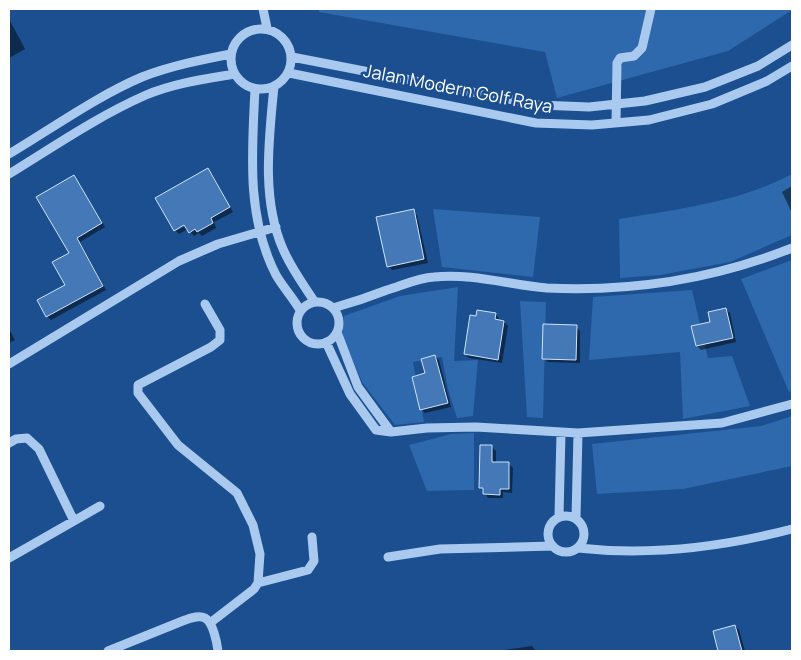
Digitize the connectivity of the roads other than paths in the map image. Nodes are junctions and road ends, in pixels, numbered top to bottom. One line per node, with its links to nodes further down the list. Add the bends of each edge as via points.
1 (263, 9): 3 (street)
2 (651, 9): 12 (street, via 642,48 634,56 620,58 617,63)
3 (267, 28): 5 (street, via 243,34); 6 (street, via 284,38)
4 (792, 45): 12 (street, Jalan Modern Golf Raya, via 758,66 705,87)
5 (231, 54): 9 (street); 14 (street, via 183,63 141,78 101,98)
6 (292, 56): 8 (street); 12 (street, Jalan Modern Golf Raya, via 539,105 589,107)
7 (792, 66): 13 (street, Jalan Modern Golf Raya, via 767,81 712,104 649,120)
8 (289, 73): 10 (street); 13 (street, Jalan Modern Golf Raya, via 536,123 592,126)
9 (235, 74): 11 (street, via 240,81); 15 (street, via 187,82 147,94)
10 (274, 86): 11 (street, via 266,90); 16 (street, via 269,135 269,188)
11 (256, 89): 17 (street, via 254,198)
12 (616, 104): 13 (street)
13 (616, 123)
14 (9, 154)
15 (9, 174)
16 (276, 227): 17 (street); 19 (street, via 291,266)
17 (259, 231): 22 (street, via 277,276); 25 (street, via 179,261)
18 (792, 248): 21 (street, via 710,275 655,284 587,289 546,288 451,276 434,277 418,279)
19 (314, 301): 21 (street); 22 (street)
20 (205, 304): 41 (street, via 220,330 220,340 138,385 138,393 178,445 238,493 253,525 260,554)
21 (333, 308): 23 (street, via 338,315)
22 (300, 310): 24 (street, via 296,325 304,339 310,343)
23 (336, 332): 24 (street); 27 (street, via 358,387)
24 (326, 342): 27 (street, via 350,394 376,430)
25 (9, 364)
26 (792, 404): 29 (street, via 722,423)
27 (391, 432): 28 (street, via 476,427)
28 (561, 433): 29 (street); 32 (street)
29 (578, 433): 33 (street)
30 (9, 443): 34 (street, via 27,438 38,449)
31 (100, 506): 34 (street)
32 (559, 517): 33 (street, via 568,515); 37 (street, via 548,530)
33 (576, 518): 38 (street, via 585,532)
34 (74, 520): 40 (street)
35 (792, 529): 38 (street, via 694,548 646,551)
36 (312, 537): 41 (street, via 314,561 308,570)
37 (553, 546): 38 (street, via 565,552); 39 (street, via 440,550)
38 (578, 548)
39 (388, 557)
40 (9, 558)
41 (258, 583): 42 (street)
42 (210, 622): 43 (street, via 197,617 185,620); 44 (street)
43 (108, 651)
44 (218, 651)

